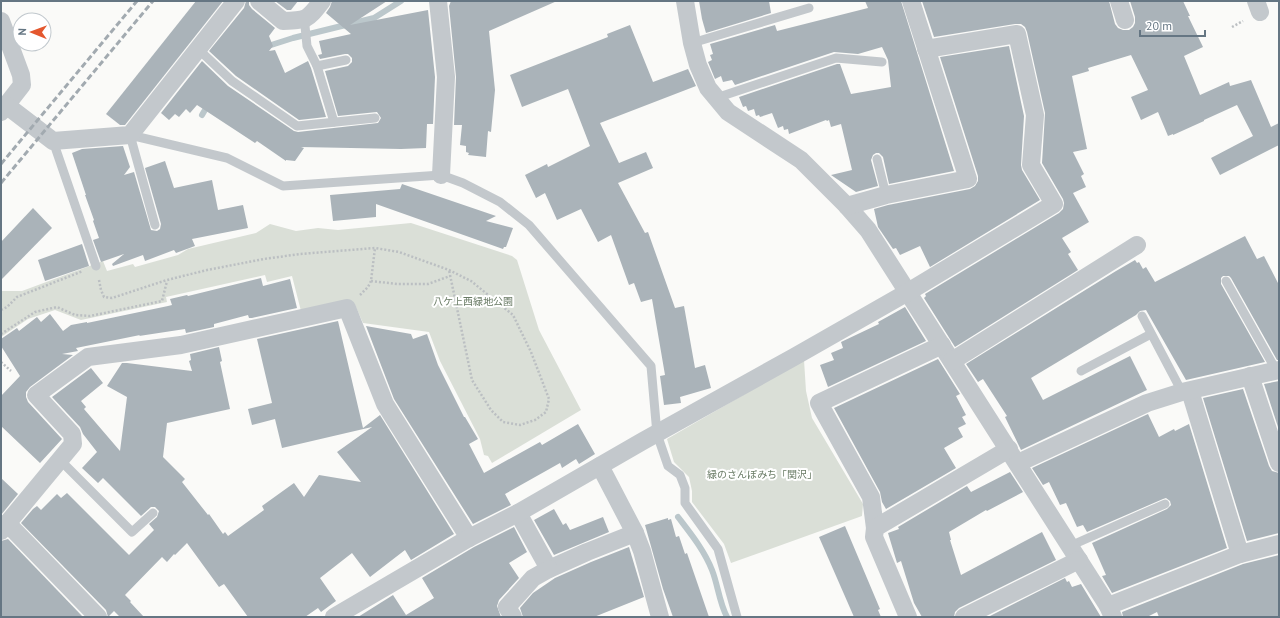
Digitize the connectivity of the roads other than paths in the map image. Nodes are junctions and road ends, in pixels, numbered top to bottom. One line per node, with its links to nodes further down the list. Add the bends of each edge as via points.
1 (236, 1): 13 (street)
2 (258, 1): 11 (street, via 283,21)
3 (322, 1): 11 (street)
4 (438, 1): 25 (street, via 446,77)
5 (685, 1): 12 (street)
6 (911, 1): 14 (street)
7 (1119, 1): 9 (street)
8 (809, 8): 12 (lane)
9 (1125, 20)
10 (1, 21): 19 (street, via 21,75 22,85)
11 (304, 23): 17 (lane, via 307,46)
12 (692, 43): 18 (street, via 708,88)
13 (197, 48): 21 (lane, via 232,82 297,126); 22 (street)
14 (926, 49): 26 (street, via 968,179); 32 (street, via 1017,34 1035,115 1031,165 1054,204)
15 (346, 60): 17 (lane)
16 (882, 62): 18 (lane, via 836,58)
17 (317, 66): 21 (lane)
18 (716, 98): 27 (street, via 728,112 801,160)
19 (3, 109): 23 (street)
20 (374, 118): 21 (lane)
21 (334, 122)
22 (130, 135): 23 (street); 25 (lane, via 227,158 283,186); 28 (lane)
23 (53, 141): 30 (lane)
24 (877, 159): 26 (lane)
25 (441, 175): 41 (lane, via 463,182 500,202 530,226 651,366)
26 (886, 195): 27 (street)
27 (847, 206): 32 (street, via 868,230)
28 (155, 225)
29 (1137, 245): 36 (street)
30 (96, 266)
31 (1226, 281): 37 (lane)
32 (908, 292): 35 (street); 41 (street)
33 (1142, 316): 34 (lane)
34 (1151, 334): 38 (lane); 40 (lane)
35 (942, 345): 36 (street); 50 (street, via 820,404 871,497)
36 (952, 361): 42 (street)
37 (1278, 370): 39 (street)
38 (1081, 371)
39 (1250, 376): 40 (street); 44 (street)
40 (1186, 391): 42 (street, via 1147,403); 55 (street)
41 (657, 434): 45 (street); 62 (lane, via 668,466 680,475 685,503 718,549)
42 (1013, 456): 50 (street); 54 (street)
43 (60, 460): 47 (lane, via 132,532); 49 (street); 52 (street, via 73,444 72,434 36,395 88,357 181,345 347,308 385,404)
44 (1279, 463)
45 (600, 466): 48 (street); 51 (street)
46 (1165, 504): 54 (lane)
47 (153, 513)
48 (518, 513): 52 (street); 56 (street)
49 (4, 527): 58 (street)
50 (875, 528): 63 (street, via 874,537)
51 (635, 533): 56 (street); 61 (street)
52 (469, 538): 59 (street)
53 (1279, 544): 55 (street)
54 (1074, 553): 57 (street); 64 (street)
55 (1240, 554): 57 (street)
56 (549, 569): 60 (street, via 533,578 507,607)
57 (1110, 612)
58 (98, 617)
59 (334, 617)
60 (514, 617)
61 (660, 617)
62 (737, 617)
63 (908, 617)
64 (964, 617)

